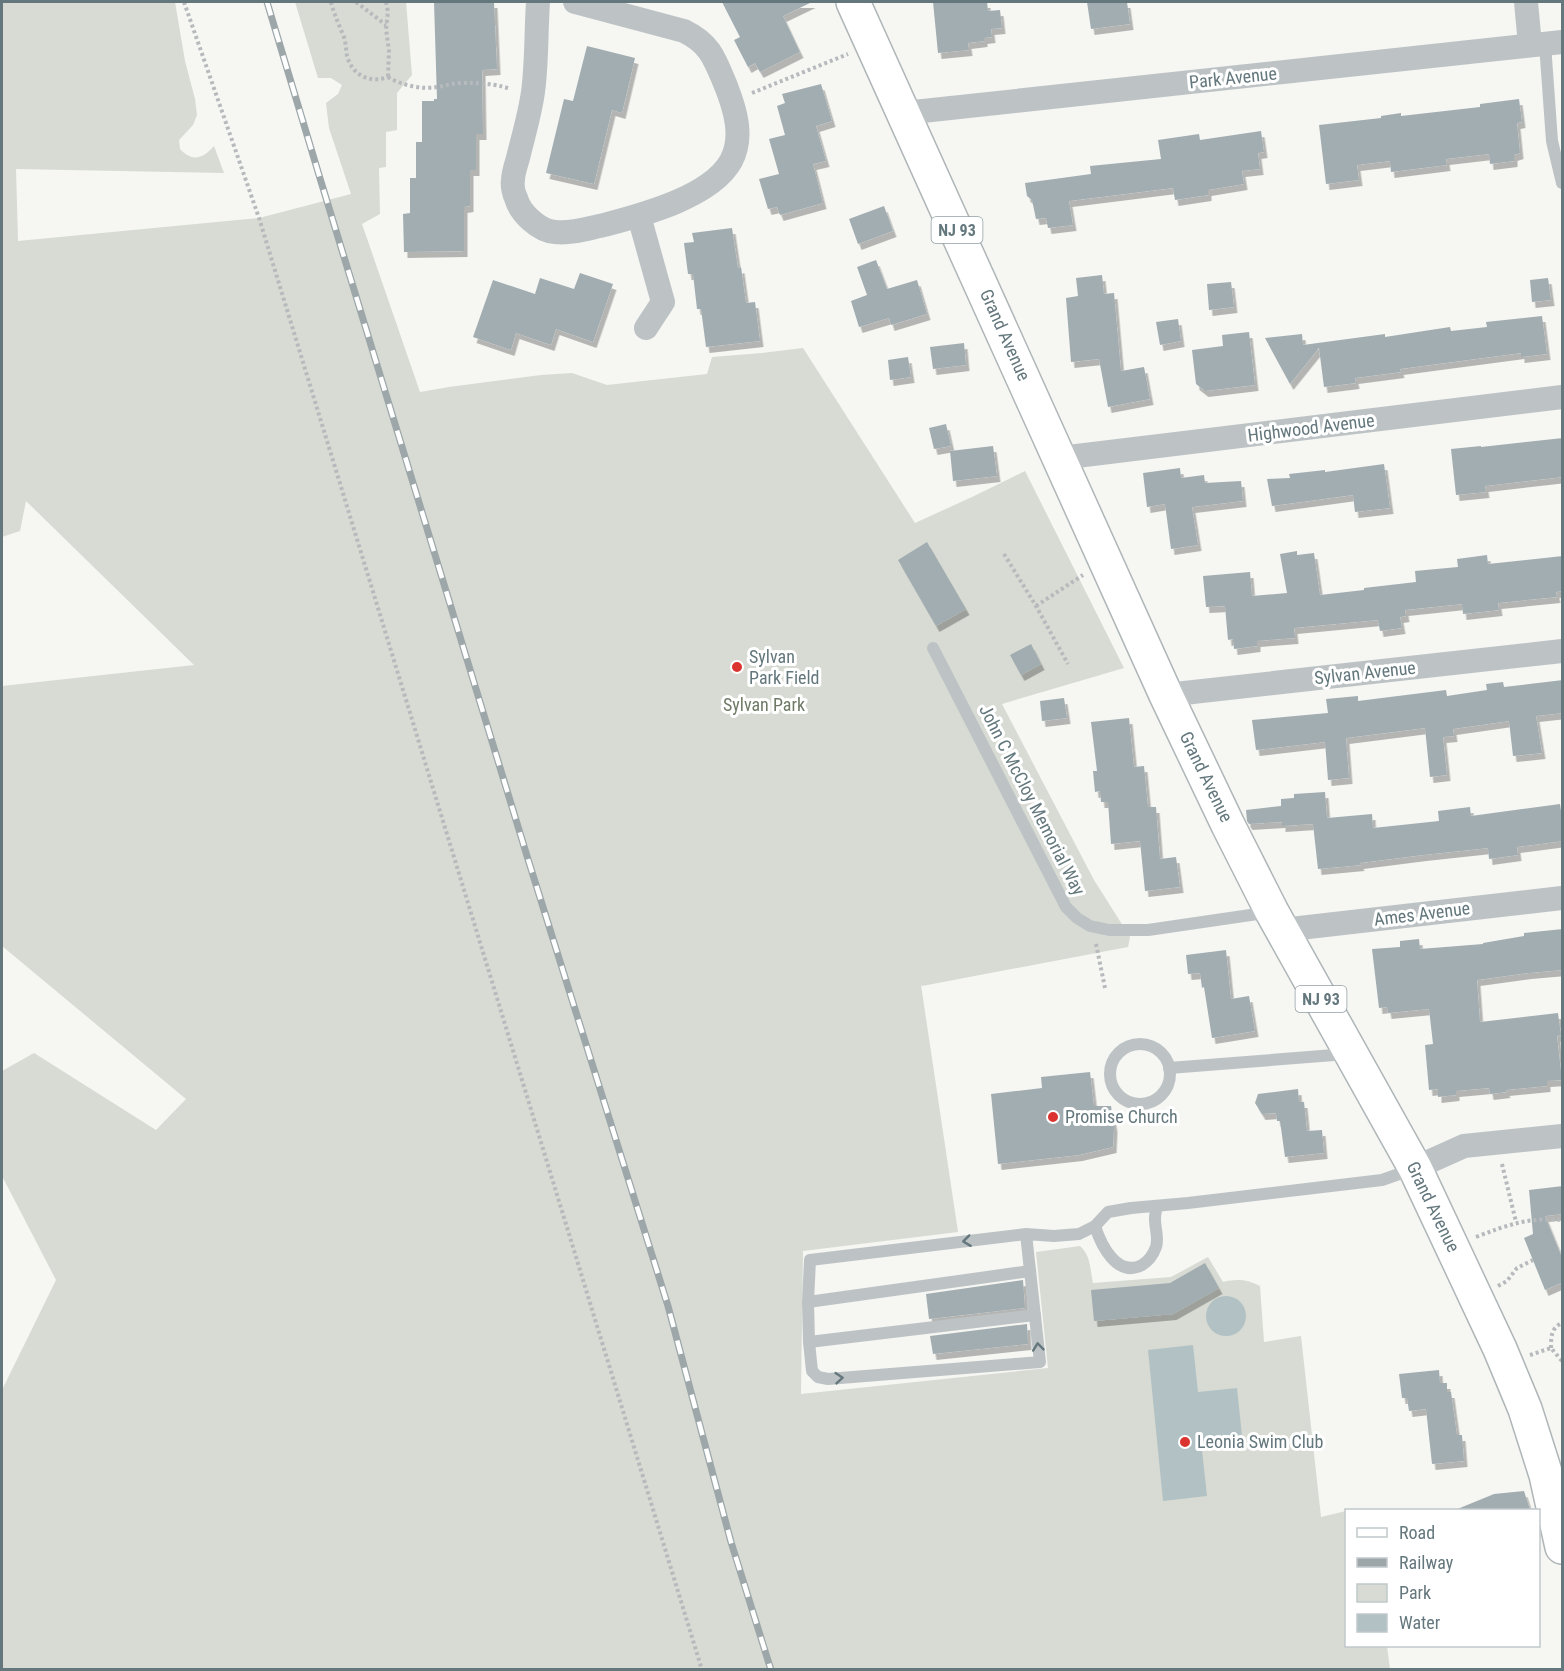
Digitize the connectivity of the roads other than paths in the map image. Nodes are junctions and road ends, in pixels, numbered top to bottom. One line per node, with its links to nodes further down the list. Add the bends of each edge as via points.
1 (538, 2): 8 (street, via 532,94 513,180 515,198 529,218 555,232)
2 (575, 2): 8 (street, via 698,38 709,49 735,108 736,146 731,160 715,179 681,201)
3 (854, 2): 6 (main road, Grand Avenue / NJ 93)
4 (1526, 2): 5 (street)
5 (1546, 44): 6 (street, Park Avenue); 7 (lane, via 1552,141)
6 (904, 113): 11 (main road, Grand Avenue / NJ 93)
7 (1563, 183)
8 (639, 216): 9 (street, via 663,302)
9 (646, 328)
10 (1563, 397): 11 (street, Highwood Avenue)
11 (1060, 458): 14 (main road, Grand Avenue / NJ 93)
12 (933, 648): 16 (lane, John C McCloy Memorial Way, via 1066,907 1077,918 1109,930 1148,930 1237,918)
13 (1563, 651): 14 (street, Sylvan Avenue)
14 (1166, 695): 16 (main road, Grand Avenue / NJ 93)
15 (1563, 898): 16 (street, Ames Avenue)
16 (1277, 921): 17 (main road, Grand Avenue / NJ 93)
17 (1351, 1053): 18 (lane); 20 (main road, Grand Avenue / NJ 93)
18 (1169, 1068): 18 (lane, via 1166,1059 1152,1046 1133,1044 1116,1054 1109,1072 1110,1082 1122,1099 1131,1103 1151,1102 1166,1088)
19 (1563, 1136): 20 (street, via 1464,1146)
20 (1415, 1168): 21 (lane, via 1382,1180); 28 (main road, Grand Avenue / NJ 93, via 1525,1409)
21 (1157, 1206): 22 (lane, via 1108,1212); 22 (lane, via 1157,1246 1151,1258 1140,1266 1121,1266 1107,1254)
22 (1095, 1226): 23 (lane, via 1080,1234)
23 (1026, 1234): 24 (lane); 25 (lane, one-way to 25, via 810,1260)
24 (1030, 1271): 25 (lane); 26 (lane)
25 (808, 1302): 27 (lane)
26 (1035, 1315): 27 (lane); 27 (lane, one-way to 26, via 812,1371 828,1379 1040,1362)
27 (809, 1342)
28 (1563, 1547)

